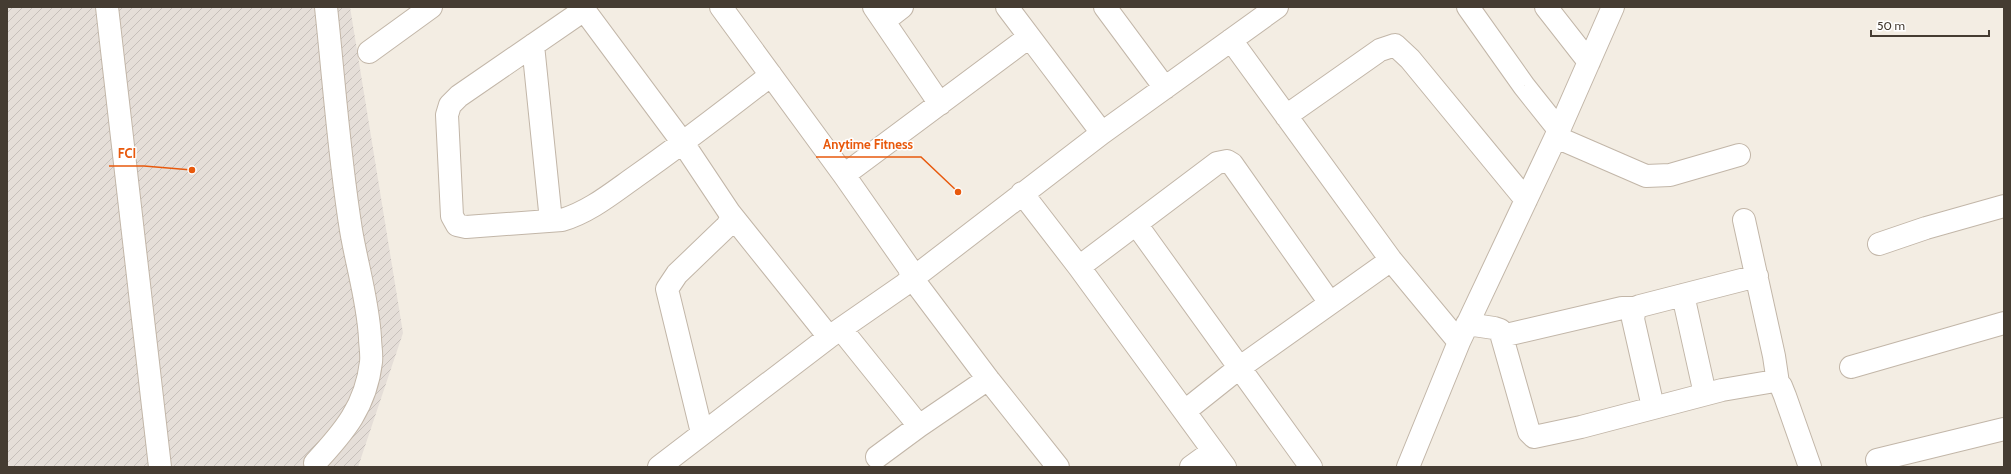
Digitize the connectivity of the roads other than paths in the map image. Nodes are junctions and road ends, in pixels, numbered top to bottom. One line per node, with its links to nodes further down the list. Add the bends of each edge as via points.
1 (107, 7): 62 (street)
2 (326, 7): 59 (street, via 340,150 351,231 368,309 371,361 366,386 356,411 343,433)
3 (431, 7): 17 (street)
4 (721, 7): 19 (street)
5 (902, 7): 13 (street)
6 (1007, 7): 14 (street)
7 (1277, 7): 15 (street)
8 (1468, 7): 24 (street)
9 (1546, 7): 18 (street)
10 (1613, 7): 18 (street)
11 (583, 8): 16 (street); 25 (street)
12 (1111, 9): 20 (street)
13 (879, 14): 21 (street)
14 (1029, 37): 21 (street); 23 (street)
15 (1231, 40): 20 (street); 22 (street)
16 (533, 45): 33 (street); 33 (street, via 459,96 450,105 447,115 452,216 457,225 466,227)
17 (369, 52)
18 (1589, 62): 24 (street)
19 (770, 75): 25 (street); 27 (street)
20 (1165, 88): 23 (street)
21 (940, 104): 27 (street)
22 (1286, 116): 29 (street, via 1380,50 1395,45 1410,59); 36 (street)
23 (1102, 133): 28 (street)
24 (1558, 133): 26 (street, via 1646,176 1670,175); 29 (street)
25 (683, 143): 31 (street); 33 (street, via 596,204 575,216)
26 (1739, 155)
27 (844, 175): 39 (street, via 909,268)
28 (1022, 193): 37 (street); 39 (street)
29 (1526, 200): 45 (street)
30 (2004, 206): 35 (street)
31 (730, 212): 44 (street); 56 (street, via 728,226 677,274 667,289)
32 (1744, 220): 38 (street)
33 (551, 221)
34 (1136, 224): 37 (street); 41 (street, via 1217,163 1227,161 1232,164); 48 (street)
35 (1879, 244)
36 (1391, 260): 41 (street); 45 (street)
37 (1079, 267): 53 (street)
38 (1757, 276): 40 (street); 50 (street)
39 (912, 278): 44 (street); 49 (street)
40 (1683, 295): 42 (street); 51 (street)
41 (1330, 303): 48 (street)
42 (1635, 308): 46 (street, via 1622,308); 52 (street, via 1633,320)
43 (2004, 323): 47 (street)
44 (835, 333): 54 (street); 56 (street)
45 (1463, 333): 46 (street, via 1498,329); 66 (street)
46 (1502, 336): 52 (street, via 1529,432 1534,437)
47 (1851, 366)
48 (1239, 368): 53 (street); 65 (street)
49 (988, 379): 54 (street); 61 (street)
50 (1778, 383): 51 (street, via 1769,381); 67 (street)
51 (1704, 394): 52 (street)
52 (1653, 407)
53 (1185, 411): 57 (street)
54 (919, 426): 60 (street)
55 (2004, 429): 58 (street)
56 (702, 433): 63 (street)
57 (1219, 459): 64 (street)
58 (1877, 460)
59 (315, 463)
60 (875, 464)
61 (1055, 466)
62 (160, 467)
63 (659, 467)
64 (1191, 467)
65 (1311, 467)
66 (1408, 467)
67 (1810, 467)

